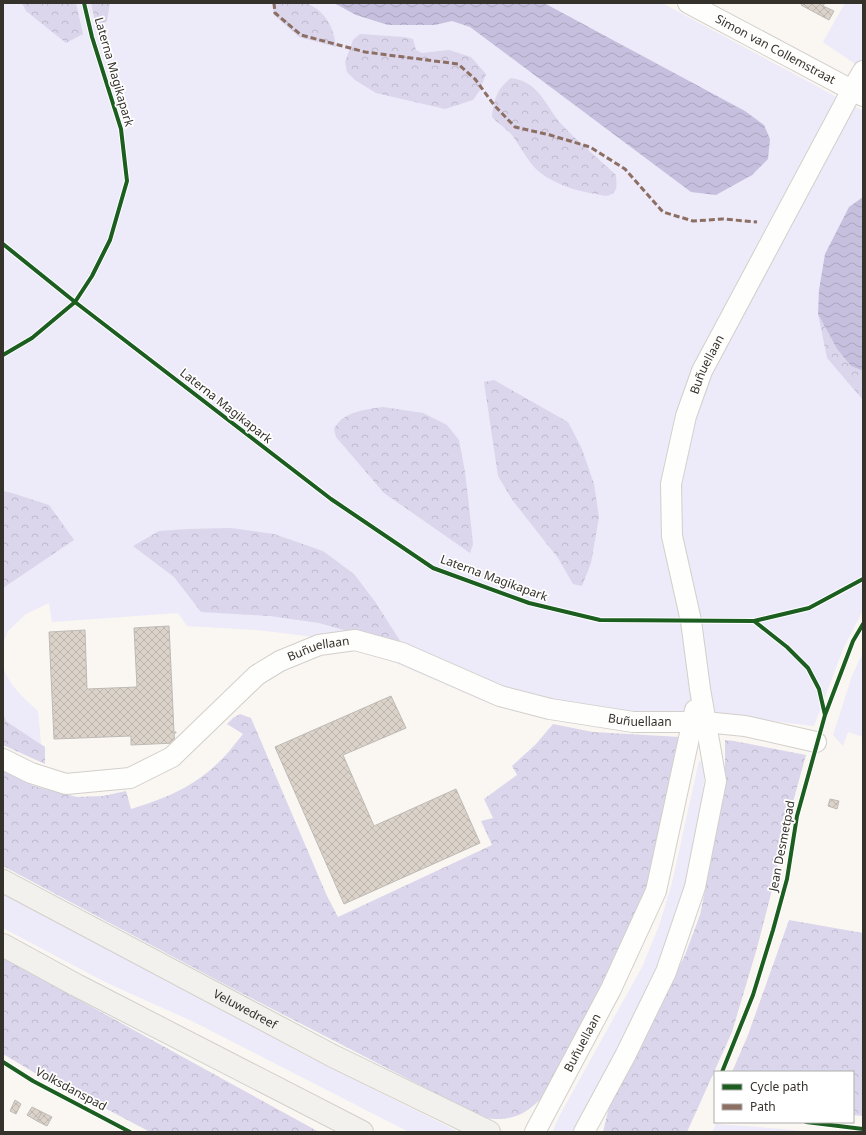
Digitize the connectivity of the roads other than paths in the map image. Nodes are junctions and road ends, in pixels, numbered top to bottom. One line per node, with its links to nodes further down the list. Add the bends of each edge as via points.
1 (688, 3): 3 (street, Simon van Collemstraat)
2 (863, 71): 3 (street, Buñuellaan)
3 (857, 93): 4 (street, Buñuellaan, via 702,371 686,416 671,484 672,536 691,621 700,689)
4 (699, 722): 5 (street, Buñuellaan, via 745,726); 6 (street, Buñuellaan, via 633,722 550,709 500,696 402,653 355,640 319,646 274,664 257,675 172,757 130,778 66,784 31,774); 11 (street, Buñuellaan, via 656,891 611,989); 12 (street, Buñuellaan, via 716,781 695,887 666,972)
5 (816, 742)
6 (3, 759)
7 (3, 881): 10 (main road, Veluwedreef, via 326,1053)
8 (3, 945): 9 (main road)
9 (362, 1132)
10 (489, 1132)
11 (535, 1132)
12 (584, 1132)

